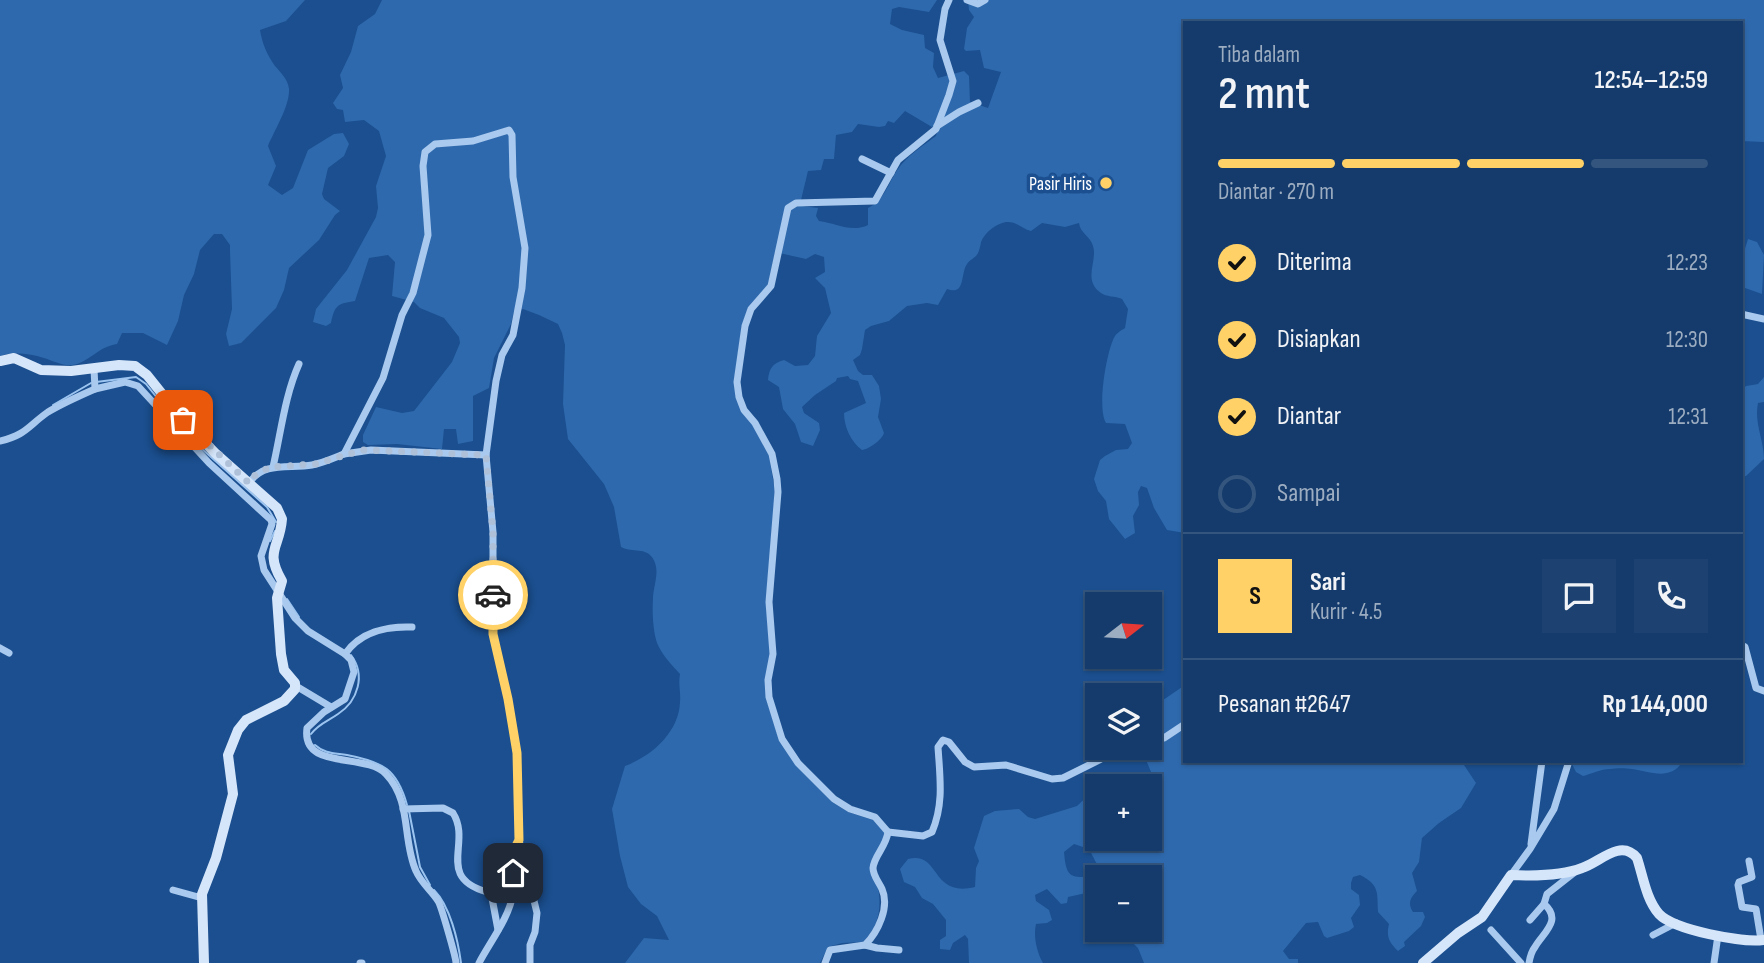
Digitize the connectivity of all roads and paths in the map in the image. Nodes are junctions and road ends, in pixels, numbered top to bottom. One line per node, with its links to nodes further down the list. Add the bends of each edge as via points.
1 (949, 0): 5 (street, via 940,40 953,83)
2 (967, 0): 3 (street, via 978,4)
3 (985, 0)
4 (978, 103): 5 (street)
5 (937, 127): 7 (street, via 898,160)
6 (862, 159): 7 (street)
7 (891, 173): 34 (street, via 872,202 796,203 788,208 771,286 751,309 745,326 737,382 744,411 772,454 777,479 769,602 773,654 768,680 776,725 798,763 834,799 875,817)
8 (1743, 314): 9 (street)
9 (1764, 319)
10 (0, 360): 12 (street, via 14,358 41,370)
11 (299, 364): 17 (street, via 288,392)
12 (94, 369): 13 (street); 18 (street, via 135,366 147,374 183,420)
13 (95, 389): 14 (street, via 36,420 20,436); 19 (street, via 124,382 138,386 209,463 268,516 272,524 261,556)
14 (0, 441)
15 (344, 454): 16 (street, via 371,450); 16 (street, via 383,378 413,293 428,235 425,152 435,144 473,141 509,130 525,248 518,312 496,381); 17 (street, via 316,464)
16 (486, 455): 35 (street, via 493,532 493,634 517,753)
17 (273, 467): 18 (street)
18 (249, 483): 19 (street, via 277,508 282,519 272,557)
19 (279, 588): 23 (street, via 295,618 308,631); 25 (street, via 281,654 284,670)
20 (412, 627): 23 (street, via 384,628)
21 (1743, 646): 26 (street, via 1756,688)
22 (0, 648): 24 (street)
23 (347, 651): 27 (street, via 352,682 345,699)
24 (9, 653)
25 (296, 686): 27 (street); 41 (street, via 284,701 246,720 237,730 228,755 233,793)
26 (1764, 691)
27 (331, 707): 33 (street, via 307,728 310,748 327,757 381,770)
28 (1183, 725): 29 (street)
29 (1162, 739)
30 (1101, 760): 34 (street, via 1052,779 1006,765 974,767 943,740 938,747 941,803 932,832 923,836)
31 (1542, 763): 36 (street)
32 (1568, 763): 36 (street, via 1554,809)
33 (406, 808): 45 (street, via 443,808 453,813 461,878 492,898); 53 (street, via 415,870 439,902)
34 (888, 832): 50 (street, via 873,867 884,893 884,909)
35 (519, 840): 45 (street, via 514,850 513,895); 55 (street, via 537,913)
36 (1530, 849): 39 (street)
37 (1749, 861): 49 (street, via 1752,877 1738,885 1742,907 1756,909)
38 (1579, 870): 39 (street); 42 (street, via 1547,894); 44 (street, via 1617,851 1633,854 1658,913)
39 (1511, 874): 57 (street, via 1482,917)
40 (173, 890): 41 (street)
41 (202, 898): 52 (street)
42 (1545, 904): 43 (street); 59 (street, via 1552,922)
43 (1530, 920)
44 (1676, 923): 47 (street); 48 (street)
45 (498, 930): 54 (street)
46 (1492, 930): 58 (street)
47 (1653, 935)
48 (1718, 935): 49 (street); 60 (street)
49 (1762, 940)
50 (865, 945): 51 (street); 56 (street, via 830,950)
51 (900, 950)
52 (204, 963)
53 (456, 963)
54 (479, 963)
55 (530, 963)
56 (825, 963)
57 (1423, 963)
58 (1521, 963)
59 (1529, 963)
60 (1714, 963)

